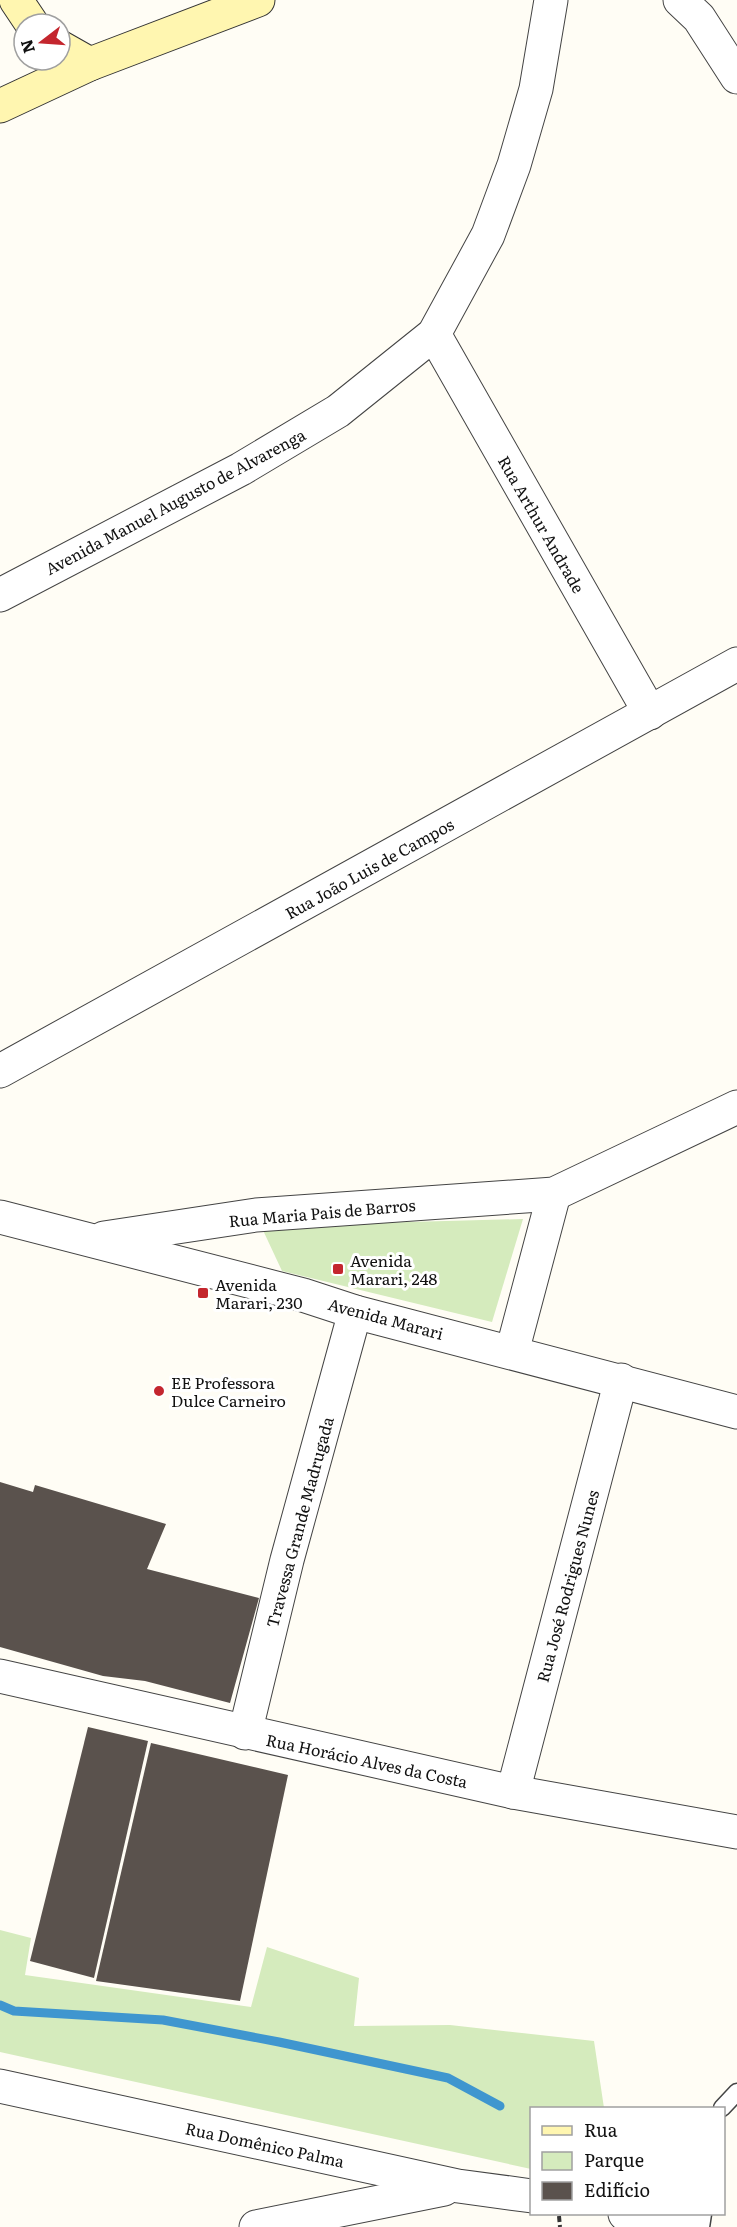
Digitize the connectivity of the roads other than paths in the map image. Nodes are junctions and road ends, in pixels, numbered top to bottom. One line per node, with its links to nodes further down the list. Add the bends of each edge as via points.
1 (258, 0): 5 (street)
2 (551, 0): 8 (street, Avenida Manuel Augusto de Alvarenga, via 536,89 514,165 488,235)
3 (680, 0): 6 (street, via 699,18)
4 (72, 54): 5 (street)
5 (90, 64): 7 (street)
6 (737, 77)
7 (0, 106)
8 (434, 334): 9 (street, Avenida Manuel Augusto de Alvarenga, via 338,411 241,469); 11 (street, Rua Arthur Andrade)
9 (0, 595)
10 (737, 664): 11 (street, Rua João Luis de Campos)
11 (650, 713): 12 (street, Rua João Luis de Campos)
12 (0, 1071)
13 (737, 1107): 14 (street, Rua Maria Pais de Barros)
14 (554, 1194): 16 (street, Rua Maria Pais de Barros, via 256,1215); 18 (street)
15 (0, 1217): 16 (street, Avenida Marari)
16 (91, 1240): 17 (street, Avenida Marari)
17 (355, 1312): 18 (street, Avenida Marari); 22 (street, Travessa Grande Madrugada, via 287,1560)
18 (512, 1352): 19 (street, Avenida Marari)
19 (621, 1380): 20 (street, Avenida Marari); 23 (street, Rua José Rodrigues Nunes)
20 (737, 1412)
21 (0, 1676): 22 (street, Rua Horácio Alves da Costa)
22 (245, 1733): 23 (street, Rua Horácio Alves da Costa)
23 (513, 1792): 24 (street, Rua Horácio Alves da Costa)
24 (737, 1832)
25 (0, 2086): 28 (street, Rua Domênico Palma)
26 (737, 2092): 27 (lane)
27 (724, 2107)
28 (458, 2186): 29 (street, Rua Domênico Palma); 31 (street)
29 (530, 2196)
30 (631, 2215): 32 (street)
31 (256, 2227)
32 (687, 2227)

